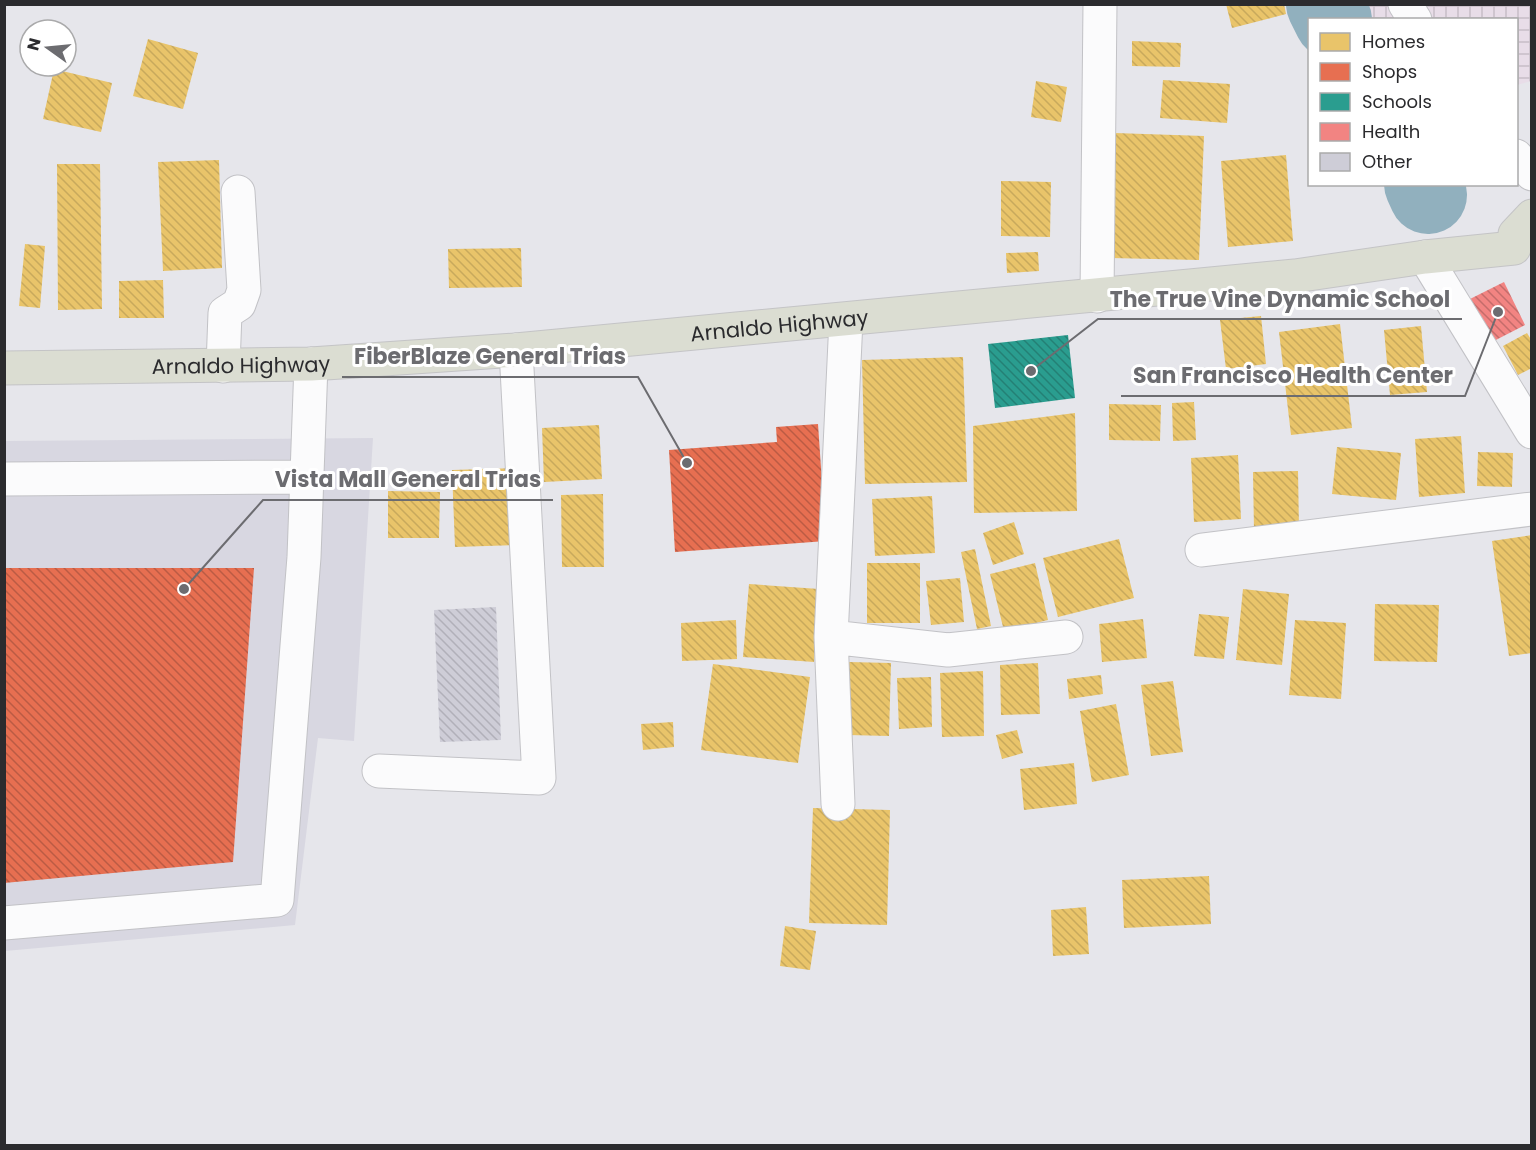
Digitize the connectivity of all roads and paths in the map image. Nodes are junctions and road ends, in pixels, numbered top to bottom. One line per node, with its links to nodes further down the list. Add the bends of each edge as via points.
1 (1100, 4): 10 (street)
2 (1405, 4): 3 (street)
3 (1414, 18)
4 (1518, 158): 5 (street)
5 (1532, 174)
6 (238, 192): 14 (street, via 244,290 239,304 225,313)
7 (1532, 216): 8 (main road, Arnaldo Highway, via 1515,234)
8 (1523, 247): 9 (main road, Arnaldo Highway)
9 (1425, 257): 10 (main road, Arnaldo Highway, via 1295,276); 16 (street)
10 (1097, 296): 11 (main road, Arnaldo Highway)
11 (846, 320): 12 (main road, Arnaldo Highway); 21 (street)
12 (516, 350): 13 (main road, Arnaldo Highway); 23 (street, via 539,778)
13 (311, 364): 14 (main road, Arnaldo Highway); 17 (street)
14 (223, 366): 15 (main road, Arnaldo Highway)
15 (4, 368)
16 (1532, 432)
17 (308, 477): 18 (street); 25 (street, via 276,900)
18 (4, 479)
19 (1532, 509): 20 (street)
20 (1202, 550)
21 (831, 637): 22 (street, via 948,650); 24 (street)
22 (1066, 637)
23 (379, 771)
24 (838, 804)
25 (4, 923)

